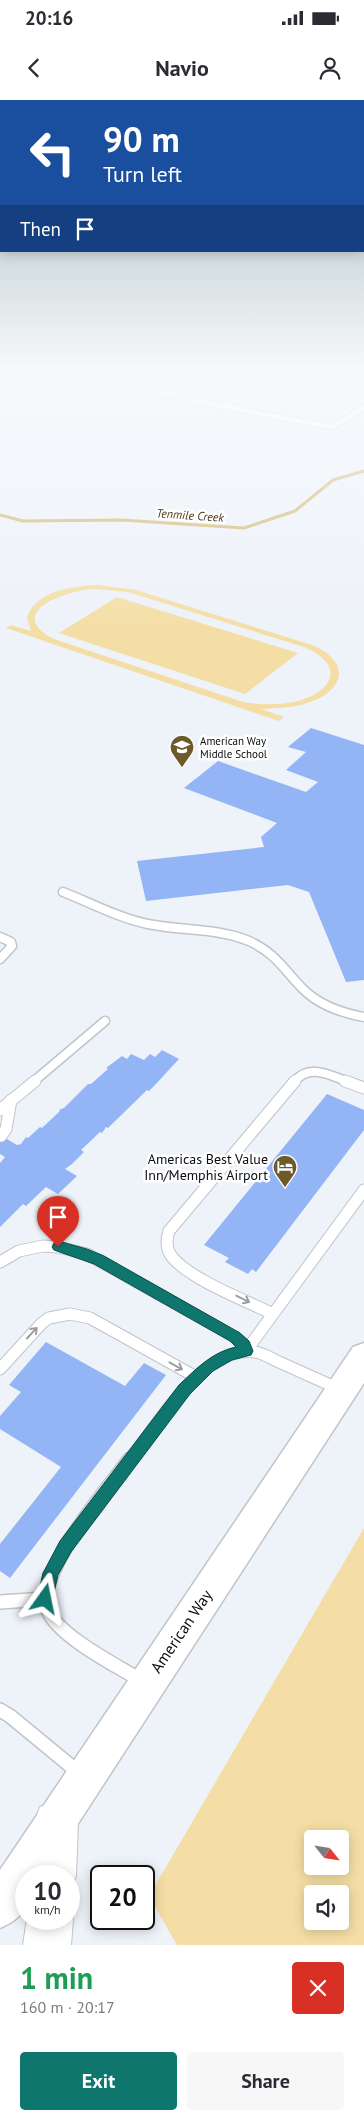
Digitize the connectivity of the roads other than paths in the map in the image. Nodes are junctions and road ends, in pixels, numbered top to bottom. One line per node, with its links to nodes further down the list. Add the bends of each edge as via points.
1 (63, 892): 4 (lane, via 136,921 239,936 272,953 305,992 344,1012)
2 (0, 937): 3 (lane, via 11,942 12,946)
3 (0, 959)
4 (364, 1017)
5 (105, 1021): 7 (lane)
6 (364, 1088): 12 (lane, one-way to 12, via 321,1071 298,1077 174,1224 166,1240 172,1257 185,1268)
7 (11, 1100): 8 (lane); 9 (lane, via 6,1129)
8 (0, 1110)
9 (1, 1136)
10 (364, 1190): 12 (lane)
11 (0, 1262): 13 (lane, via 19,1251 43,1246 87,1254 235,1337)
12 (273, 1314): 13 (lane)
13 (246, 1351): 16 (lane, via 218,1360); 17 (lane, via 264,1354)
14 (364, 1356): 17 (main road, American Way)
15 (0, 1369): 16 (lane, one-way to 16, via 42,1323 49,1318 70,1314 90,1318)
16 (196, 1377): 18 (lane, via 161,1418 66,1547 51,1573)
17 (341, 1390): 20 (main road, American Way)
18 (45, 1599): 19 (lane); 20 (lane, via 48,1614 63,1632)
19 (0, 1602)
20 (146, 1684): 22 (main road, American Way)
21 (0, 1710): 22 (lane)
22 (86, 1779): 23 (main road, American Way)
23 (56, 1823): 24 (main road); 25 (main road, American Way)
24 (54, 1865)
25 (0, 1907)
26 (49, 1930): 27 (main road)
27 (47, 1945)

